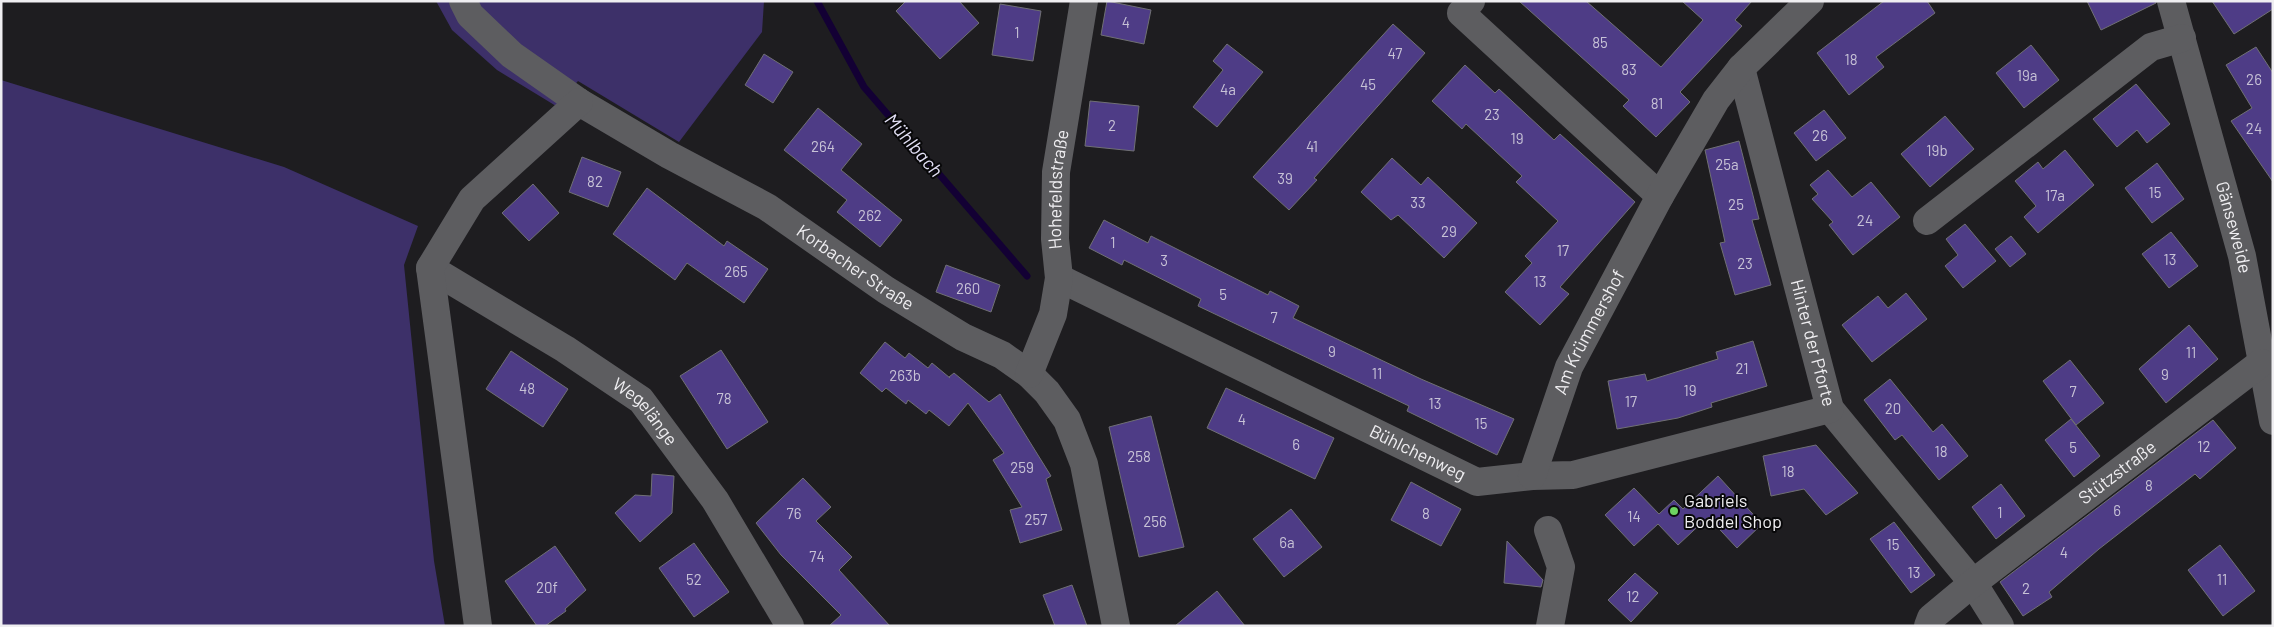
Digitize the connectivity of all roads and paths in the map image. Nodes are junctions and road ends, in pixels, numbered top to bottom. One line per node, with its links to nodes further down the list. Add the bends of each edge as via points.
1 (463, 1): 8 (street, Korbacher Straße, via 470,15 512,56)
2 (1084, 1): 12 (street, Hohefeldstraße, via 1056,172 1055,239)
3 (1471, 1): 9 (street, via 1461,13)
4 (2172, 1): 6 (street, Gänseweide)
5 (1800, 4): 7 (street, Am Krümmershof)
6 (2182, 38): 10 (street, via 2150,47); 13 (street, Gänseweide, via 2242,256)
7 (1741, 68): 9 (street, Am Krümmershof, via 1716,100); 15 (street, Hinter der Pforte)
8 (579, 102): 11 (street, via 472,199); 14 (street, Korbacher Straße, via 767,207 886,290 1002,355)
9 (1660, 196): 17 (street, Am Krümmershof, via 1569,367)
10 (1927, 221)
11 (430, 268): 20 (street); 21 (street, Wegelänge, via 641,400 715,500)
12 (1059, 278): 14 (street, Hohefeldstraße, via 1053,314); 17 (street, Bühlchenweg, via 1477,482)
13 (2261, 363): 16 (street, Gänseweide); 19 (street, Stützstraße)
14 (1029, 374): 22 (street, Korbacher Straße, via 1067,420 1084,464)
15 (1830, 409): 17 (street, Bühlchenweg, via 1573,476); 19 (street, Hinter der Pforte)
16 (2273, 421)
17 (1532, 476)
18 (1548, 530): 23 (street, via 1561,567)
19 (1973, 582): 24 (street, Stützstraße, via 1931,618); 25 (street, Hinter der Pforte)
20 (478, 626)
21 (790, 626)
22 (1116, 626)
23 (1550, 626)
24 (1928, 626)
25 (2000, 626)

